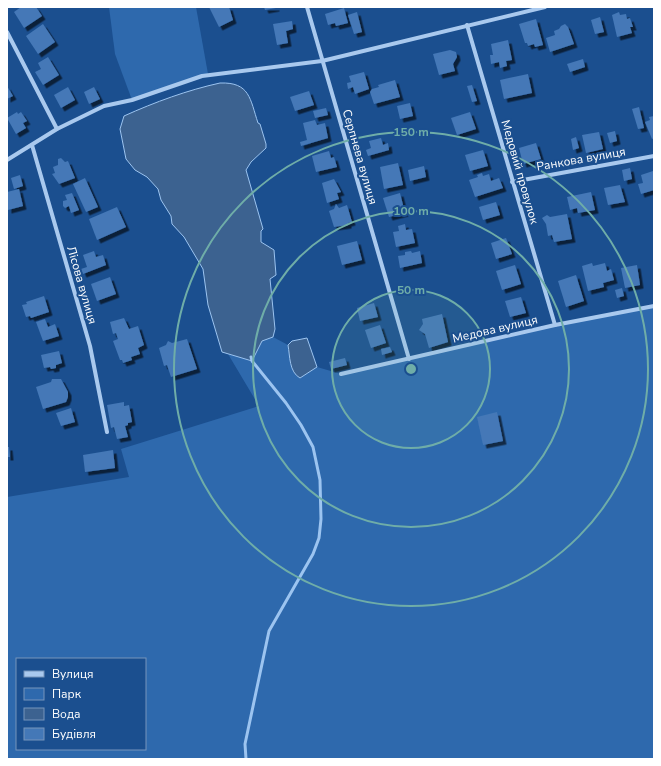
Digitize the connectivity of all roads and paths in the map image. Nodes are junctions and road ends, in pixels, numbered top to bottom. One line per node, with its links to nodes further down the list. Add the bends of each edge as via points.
1 (307, 7): 5 (street, Серпнева вулиця)
2 (545, 7): 3 (street)
3 (467, 25): 5 (street); 10 (street, Медовий провулок)
4 (7, 32): 6 (street)
5 (322, 61): 6 (street, via 202,76 132,100 104,106); 13 (street, Серпнева вулиця)
6 (57, 129): 7 (street)
7 (32, 145): 9 (street); 15 (street, Лісова вулиця, via 90,346)
8 (654, 156): 10 (street, Ранкова вулиця)
9 (7, 160)
10 (512, 182): 12 (street, Медовий провулок)
11 (654, 306): 12 (street, Медова вулиця)
12 (555, 325): 13 (street, Медова вулиця)
13 (409, 359): 14 (street, Медова вулиця)
14 (341, 374)
15 (107, 432)

